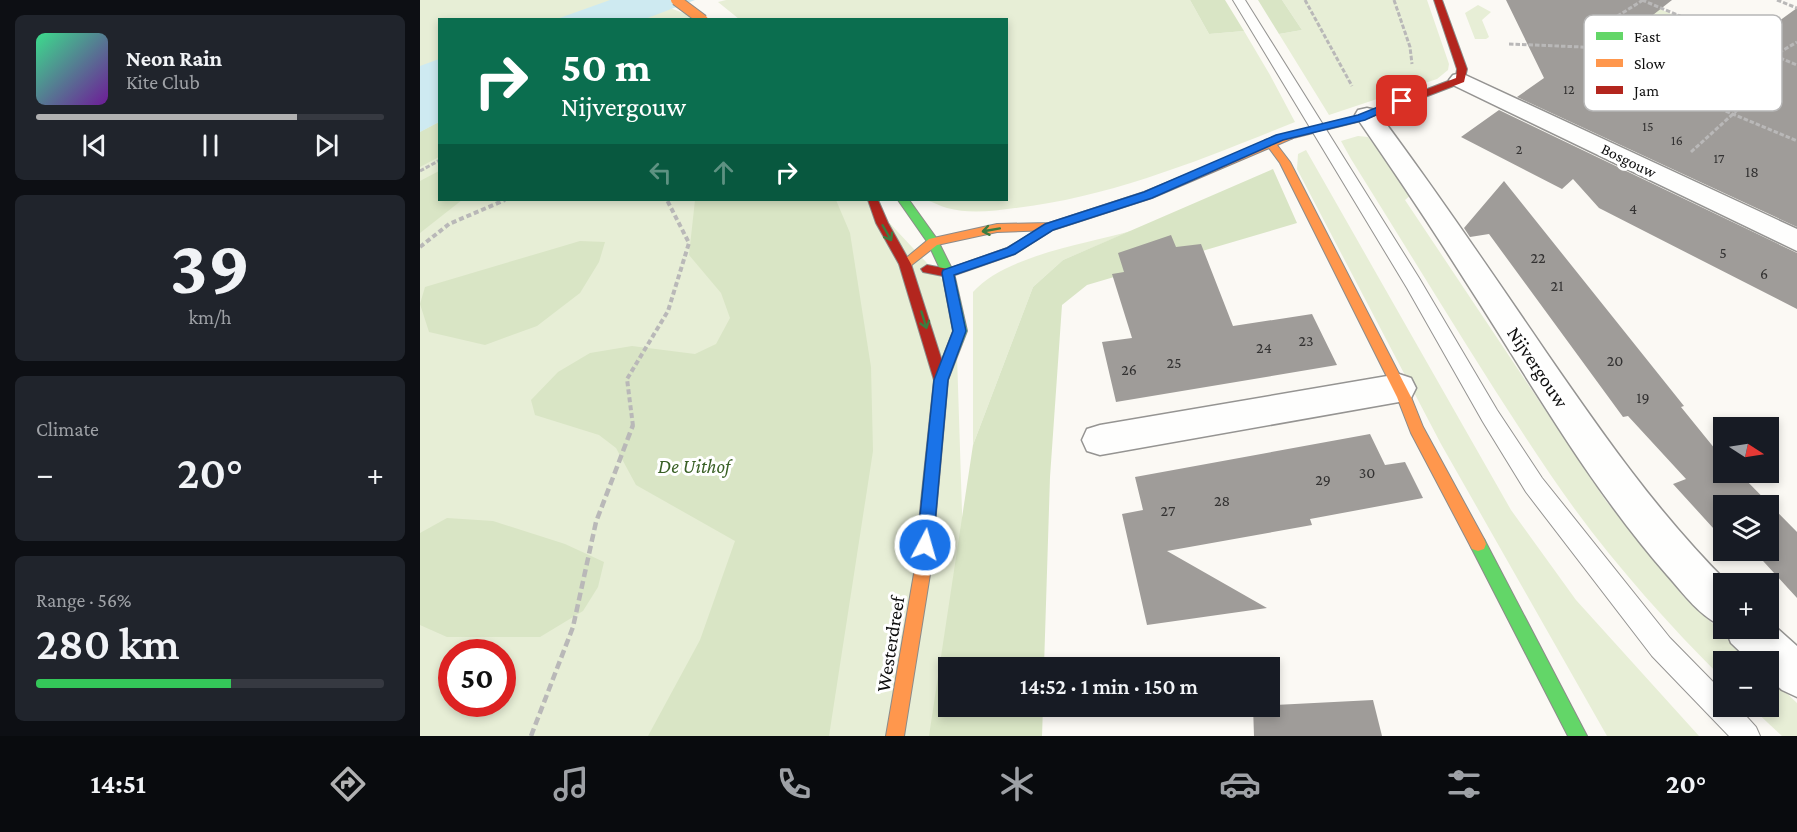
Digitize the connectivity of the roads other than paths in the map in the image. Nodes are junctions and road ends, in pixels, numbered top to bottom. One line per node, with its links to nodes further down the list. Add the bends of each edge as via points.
1 (676, 0): 4 (street, bridge)
2 (1239, 0): 7 (lane)
3 (1438, 0): 5 (street, via 1462,69)
4 (700, 18)
5 (1461, 80): 6 (street); 12 (street, Bosgouw)
6 (1370, 114): 7 (street); 19 (street, Nijvergouw, via 1600,461)
7 (1318, 129): 8 (street); 24 (lane, via 1534,485 1661,647)
8 (1269, 142): 11 (street, via 1148,195); 17 (street, via 1285,162)
9 (873, 201): 14 (street, Westerdreef, one-way to 14)
10 (904, 201): 13 (street, Westerdreef)
11 (1049, 227): 13 (street, one-way to 13, via 997,228); 15 (street, via 1011,251)
12 (1797, 241)
13 (933, 242): 14 (street); 15 (street, Westerdreef)
14 (905, 264): 15 (street); 16 (street, Westerdreef, one-way to 16)
15 (948, 273): 16 (street, Westerdreef, via 960,331)
16 (941, 380): 22 (street, Westerdreef, via 922,568)
17 (1398, 388): 18 (street); 23 (street)
18 (1100, 440)
19 (1713, 595)
20 (1758, 639): 21 (street)
21 (1797, 675)
22 (895, 736)
23 (1578, 736)
24 (1747, 736)

